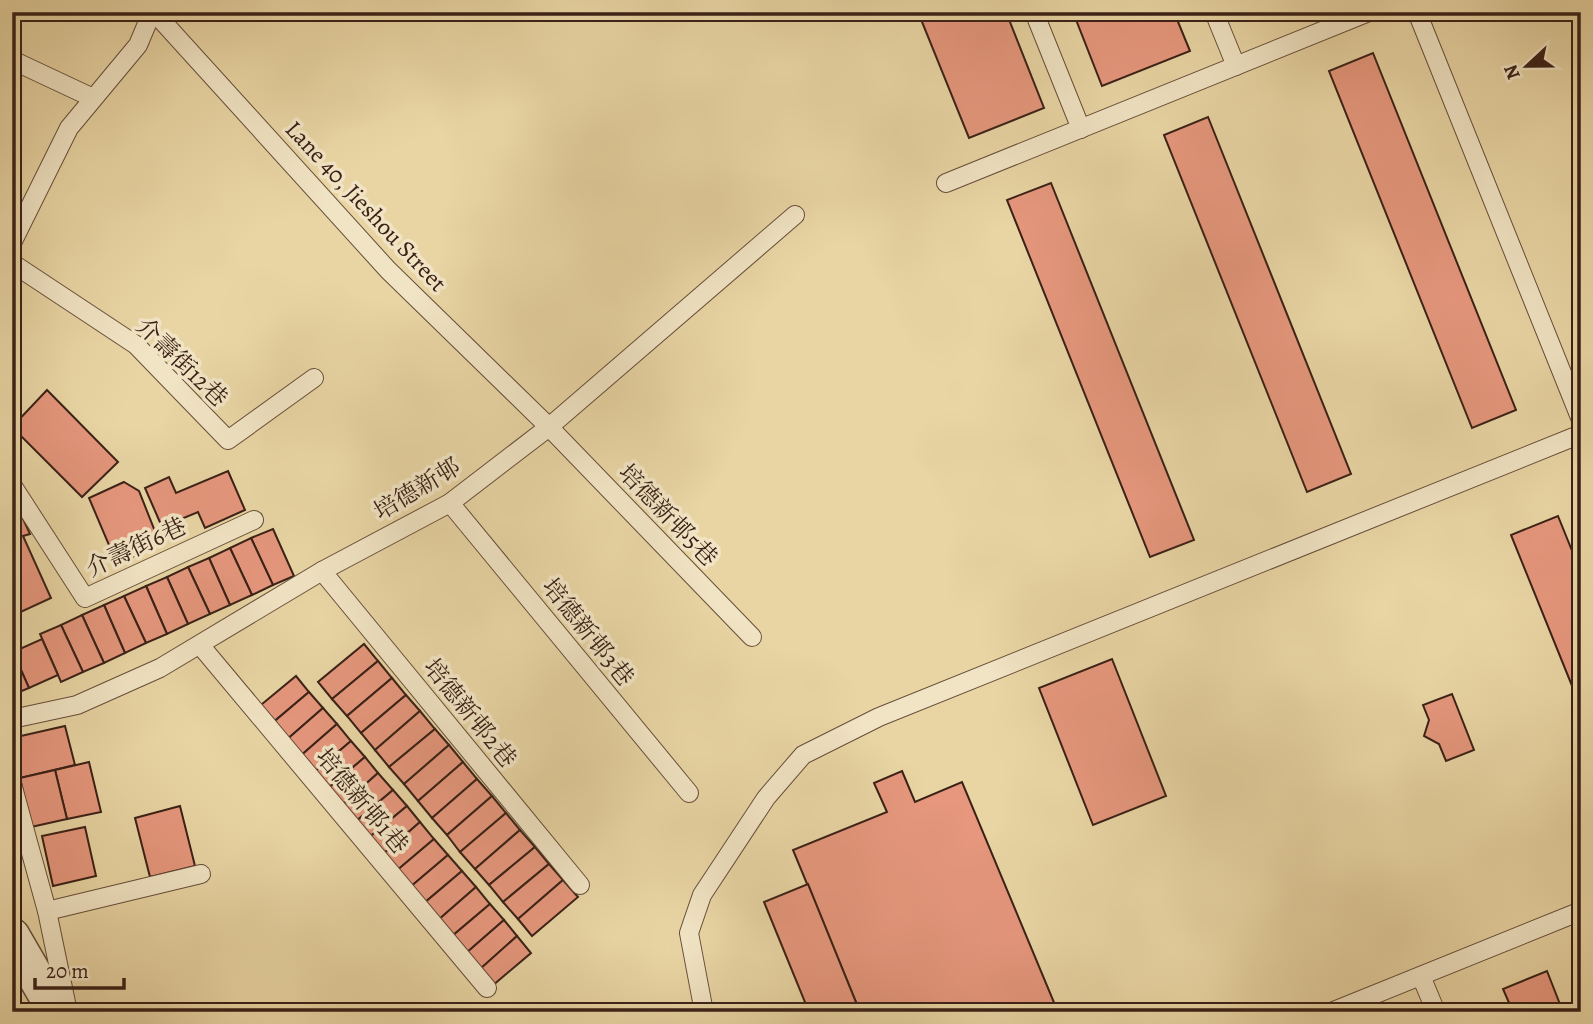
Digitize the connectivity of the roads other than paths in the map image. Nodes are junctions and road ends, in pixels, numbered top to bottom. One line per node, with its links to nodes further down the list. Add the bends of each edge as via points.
1 (153, 12): 8 (lane, via 138,45); 16 (lane, Lane 40, Jieshou Street, via 388,270)
2 (1034, 12): 9 (lane)
3 (1214, 12): 7 (lane)
4 (1369, 12): 7 (lane)
5 (1418, 12): 15 (lane)
6 (12, 60): 8 (lane)
7 (1236, 66): 9 (lane)
8 (93, 98): 12 (lane, via 69,128)
9 (1081, 129): 10 (lane)
10 (946, 183)
11 (795, 215): 16 (lane, 培德新邨)
12 (12, 243)
13 (12, 262): 14 (lane, 介壽街12巷, via 136,345 228,440)
14 (314, 378)
15 (1581, 420)
16 (549, 427): 19 (lane, 培德新邨); 22 (lane, 培德新邨5巷)
17 (1581, 434): 36 (lane, via 879,717 803,755 766,797 702,895 688,933)
18 (12, 485): 20 (lane, 介壽街6巷, via 85,598)
19 (450, 503): 21 (lane, 培德新邨); 26 (lane, 培德新邨3巷)
20 (254, 520)
21 (323, 571): 23 (lane, 培德新邨); 28 (lane, 培德新邨2巷)
22 (752, 637)
23 (200, 645): 24 (lane, 培德新邨, via 77,705); 33 (lane, 培德新邨1巷)
24 (12, 719)
25 (12, 784): 29 (lane)
26 (689, 793)
27 (201, 874): 29 (lane)
28 (580, 885)
29 (47, 911): 35 (lane)
30 (1581, 911): 32 (lane)
31 (12, 936): 34 (street)
32 (1421, 976): 37 (lane); 38 (lane)
33 (486, 988)
34 (56, 1012)
35 (68, 1012)
36 (704, 1012)
37 (1331, 1012)
38 (1436, 1012)

